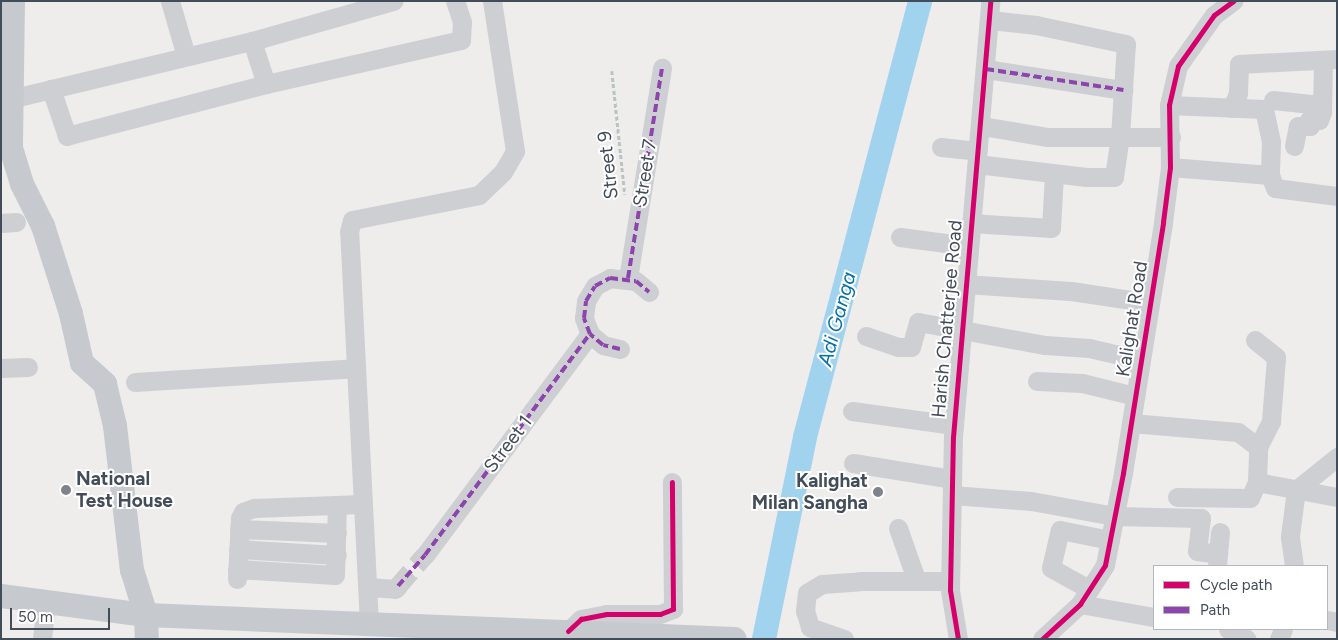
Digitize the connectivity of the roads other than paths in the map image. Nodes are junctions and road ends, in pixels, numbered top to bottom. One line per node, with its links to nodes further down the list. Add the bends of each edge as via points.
1 (13, 1): 16 (main road)
2 (170, 1): 9 (street)
3 (393, 1): 8 (street)
4 (455, 1): 13 (street, via 462,22 461,40)
5 (492, 1): 46 (street, via 515,151 504,172 479,195 352,220)
6 (1225, 4): 19 (street, Kalighat Road, via 1178,66)
7 (990, 10): 12 (street, Harish Chatterjee Road); 15 (street, via 1126,44)
8 (252, 41): 9 (street); 13 (street)
9 (186, 56): 14 (street)
10 (1330, 59): 18 (street); 20 (street, via 1239,64 1238,93)
11 (662, 68): 34 (street, Street 7)
12 (986, 69): 15 (street); 21 (street, Harish Chatterjee Road)
13 (266, 84): 14 (street, via 67,136)
14 (51, 89): 16 (street)
15 (1123, 90): 22 (street)
16 (10, 99): 85 (main road, via 11,148 22,184 43,226 71,314 82,363 105,384 115,426 132,570)
17 (1273, 100): 18 (street)
18 (1321, 104): 24 (street, via 1319,120 1309,120 1310,126 1298,126)
19 (1169, 105): 20 (street); 23 (street, Kalighat Road)
20 (1232, 108): 29 (street, via 1264,109 1271,142)
21 (982, 126): 22 (street, via 1048,138); 26 (street, Harish Chatterjee Road)
22 (1120, 136): 23 (street); 28 (street, via 1114,178)
23 (1171, 138): 27 (street, Kalighat Road)
24 (1294, 146)
25 (941, 147): 26 (street)
26 (978, 158): 28 (street); 31 (street, Harish Chatterjee Road)
27 (1170, 167): 29 (street); 37 (street, Kalighat Road)
28 (1054, 174): 31 (street, via 1052,228)
29 (1270, 175): 30 (street, via 1275,188)
30 (1337, 196)
31 (970, 223): 33 (street, Harish Chatterjee Road)
32 (900, 237): 33 (street)
33 (968, 246): 35 (street, Harish Chatterjee Road)
34 (628, 278): 36 (street); 39 (street, via 610,278 590,293 584,318)
35 (965, 284): 37 (street, via 1071,291); 38 (street, Harish Chatterjee Road)
36 (649, 292)
37 (1150, 303): 43 (street, Kalighat Road)
38 (961, 330): 40 (street, via 918,322 911,346 898,347); 43 (street, via 1045,345 1089,348); 52 (street, Harish Chatterjee Road)
39 (590, 334): 42 (street, via 603,345); 72 (street, Street 1)
40 (866, 336)
41 (1255, 340): 53 (street, via 1276,357 1270,421)
42 (620, 349)
43 (1141, 360): 49 (street, Kalighat Road)
44 (28, 367): 45 (street)
45 (1, 368)
46 (355, 368): 48 (street); 62 (street)
47 (1037, 380): 49 (street, via 1082,383)
48 (134, 382)
49 (1135, 396): 51 (street, Kalighat Road)
50 (852, 411): 52 (street)
51 (1131, 423): 53 (street, via 1238,432); 64 (street, Kalighat Road)
52 (954, 425): 58 (street, Harish Chatterjee Road)
53 (1258, 447): 57 (street)
54 (1335, 461): 59 (street)
55 (853, 463): 58 (street)
56 (672, 482): 86 (street, via 673,609 660,614 607,614 581,619)
57 (1257, 482): 59 (street); 60 (street, via 1250,498)
58 (952, 487): 64 (street); 76 (street, Harish Chatterjee Road)
59 (1296, 490): 61 (street); 74 (street, via 1290,536)
60 (1177, 497)
61 (1337, 497)
62 (362, 504): 63 (street); 77 (street)
63 (337, 505): 66 (street, via 254,508 243,512); 68 (street)
64 (1114, 516): 69 (street, Kalighat Road); 73 (street, via 1200,518 1197,551)
65 (898, 528): 75 (street)
66 (239, 529): 68 (street); 70 (street)
67 (1220, 532): 73 (street)
68 (337, 533): 71 (street)
69 (1110, 540): 80 (street, Kalighat Road, via 1105,565); 80 (street, via 1060,530 1051,568)
70 (238, 549): 71 (street); 71 (street, via 237,574 335,576)
71 (336, 555)
72 (426, 555)
73 (1218, 560)
74 (1294, 565)
75 (916, 579): 76 (street); 93 (street, via 822,584 806,593 805,611 810,627)
76 (950, 582): 94 (street, Harish Chatterjee Road)
77 (368, 586): 78 (street, via 396,589); 84 (street)
78 (398, 586)
79 (1, 596): 85 (main road)
80 (1085, 596): 83 (street); 95 (street, Kalighat Road)
81 (1, 605): 82 (main road)
82 (45, 610): 85 (main road); 91 (street)
83 (1153, 617)
84 (369, 623): 85 (main road); 86 (main road)
85 (147, 625): 88 (main road)
86 (568, 630): 89 (main road)
87 (1230, 630): 96 (street)
88 (345, 634): 92 (main road)
89 (621, 636): 90 (main road)
90 (726, 637)
91 (42, 639)
92 (494, 639)
93 (844, 639)
94 (958, 639)
95 (1042, 639)
96 (1247, 639)

